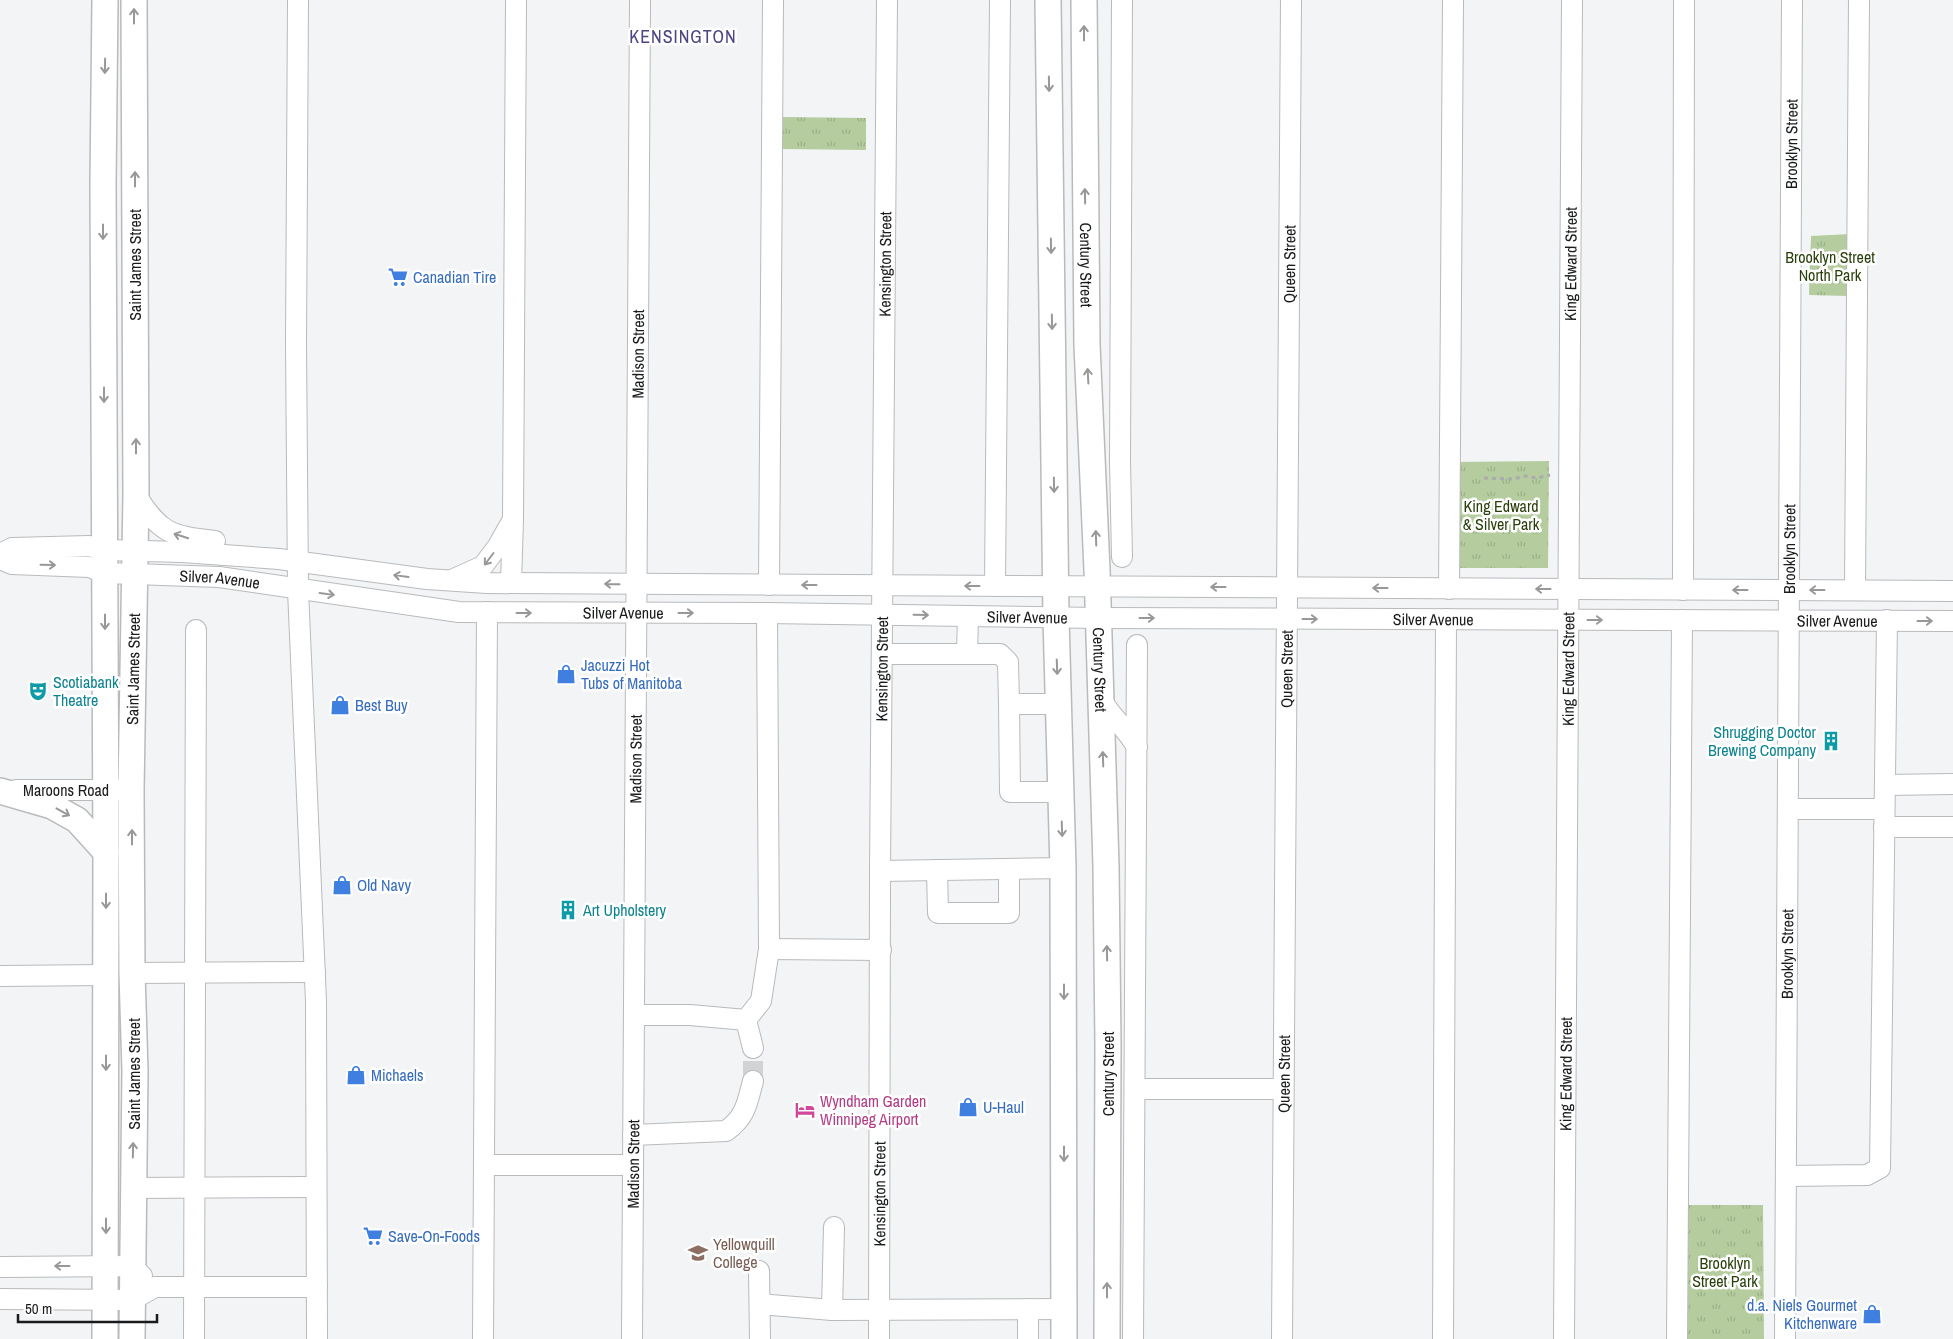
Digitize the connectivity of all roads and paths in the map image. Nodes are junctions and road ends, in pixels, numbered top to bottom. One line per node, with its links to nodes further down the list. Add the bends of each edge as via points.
1 (105, 0): 28 (main road, Saint James Street, one-way to 28)
2 (134, 0): 21 (main road, Saint James Street, one-way to 2)
3 (298, 0): 27 (street, via 296,317)
4 (516, 0): 23 (street)
5 (640, 0): 32 (street, Madison Street)
6 (773, 0): 33 (street)
7 (887, 0): 34 (street, Kensington Street)
8 (1000, 0): 35 (street)
9 (1048, 0): 36 (main road, one-way to 36)
10 (1084, 0): 22 (main road, Century Street, one-way to 10, via 1087,345)
11 (1122, 0): 18 (street)
12 (1291, 0): 38 (street, Queen Street)
13 (1453, 0): 39 (street)
14 (1572, 0): 40 (street, King Edward Street)
15 (1684, 0): 42 (street)
16 (1792, 0): 43 (street, Brooklyn Street)
17 (1860, 0): 44 (street)
18 (1120, 462): 22 (street, via 1116,477); 25 (street)
19 (1552, 475): 20 (path)
20 (1484, 478)
21 (136, 495): 27 (street, one-way to 21, via 238,543 188,538 170,532 155,523); 29 (main road, Saint James Street)
22 (1094, 507): 37 (main road, Century Street, one-way to 22)
23 (513, 520): 30 (street, one-way to 30, via 483,566); 31 (street)
24 (0, 554): 28 (street, via 12,548 89,546)
25 (1122, 557)
26 (0, 559): 28 (street, one-way to 28, via 12,564 89,567)
27 (288, 560): 29 (street, Silver Avenue, via 182,552); 30 (street, Silver Avenue, one-way to 27); 41 (street)
28 (105, 561): 29 (street, Silver Avenue); 70 (main road, Saint James Street, one-way to 70)
29 (135, 562): 41 (street, Silver Avenue); 71 (main road, Saint James Street)
30 (450, 581): 31 (street, Silver Avenue)
31 (511, 583): 32 (street, Silver Avenue, one-way to 31)
32 (636, 584): 33 (street, Silver Avenue); 47 (street, Madison Street)
33 (769, 585): 34 (street, Silver Avenue, one-way to 33)
34 (883, 585): 35 (street, Silver Avenue, one-way to 34); 49 (street, Kensington Street)
35 (995, 586): 36 (street, Silver Avenue)
36 (1056, 586): 37 (street, Silver Avenue); 51 (main road)
37 (1098, 587): 38 (street, Silver Avenue, one-way to 37); 52 (main road, Century Street)
38 (1287, 588): 39 (street, Silver Avenue, one-way to 38); 53 (street, Queen Street)
39 (1449, 588): 40 (street, Silver Avenue, one-way to 39)
40 (1569, 589): 42 (street, Silver Avenue); 55 (street, King Edward Street)
41 (298, 590): 46 (street, Silver Avenue, one-way to 46, via 459,612); 85 (street)
42 (1683, 590): 43 (street, Silver Avenue, one-way to 42)
43 (1789, 590): 44 (street, Silver Avenue, one-way to 43); 57 (street, Brooklyn Street)
44 (1855, 590): 45 (street, Silver Avenue)
45 (1953, 591)
46 (487, 612): 47 (street, Silver Avenue, one-way to 47); 96 (street)
47 (637, 613): 48 (street, Silver Avenue, one-way to 48); 89 (street, Madison Street)
48 (767, 613): 49 (street, Silver Avenue); 82 (street)
49 (883, 615): 50 (street, Silver Avenue, one-way to 50); 63 (street, Kensington Street)
50 (968, 616): 51 (street, Silver Avenue); 62 (street)
51 (1056, 618): 52 (street, Silver Avenue); 66 (main road, one-way to 66)
52 (1098, 618): 53 (street, Silver Avenue, one-way to 53); 64 (main road, Century Street)
53 (1287, 619): 54 (street, Silver Avenue, one-way to 54); 94 (street, Queen Street)
54 (1446, 619): 55 (street, Silver Avenue); 131 (street)
55 (1568, 620): 56 (street, Silver Avenue, one-way to 56); 132 (street, King Edward Street)
56 (1682, 620): 57 (street, Silver Avenue); 133 (street)
57 (1789, 620): 58 (street, Silver Avenue); 74 (street, Brooklyn Street)
58 (1887, 620): 59 (street, Silver Avenue, one-way to 59); 69 (street)
59 (1953, 621)
60 (196, 630): 84 (street)
61 (1137, 645): 67 (street)
62 (967, 653): 63 (street); 65 (street, via 1000,654 1008,662)
63 (883, 654): 81 (street, Kensington Street)
64 (1101, 699): 67 (street); 128 (main road, Century Street, one-way to 64, via 1108,1036)
65 (1009, 704): 66 (street); 73 (street, via 1010,792)
66 (1058, 704): 73 (main road)
67 (1137, 747): 93 (street)
68 (1953, 784): 69 (street)
69 (1885, 785): 75 (street)
70 (106, 790): 71 (street, Maroons Road); 72 (street, Maroons Road); 77 (main road, Saint James Street)
71 (131, 790): 86 (main road, Saint James Street, one-way to 71)
72 (0, 791): 77 (main road, one-way to 77, via 52,806 77,820)
73 (1061, 792): 78 (main road, one-way to 78)
74 (1788, 809): 75 (street); 98 (street, Brooklyn Street)
75 (1884, 818): 76 (street); 98 (street, via 1880,1168 1867,1175)
76 (1953, 827)
77 (106, 852): 87 (main road, Saint James Street, one-way to 87)
78 (1063, 868): 79 (street); 115 (main road, one-way to 115)
79 (1009, 869): 80 (street); 80 (street, via 1009,913 938,913)
80 (937, 870): 81 (street)
81 (880, 871): 83 (street, Kensington Street)
82 (769, 949): 83 (street); 90 (street, via 761,1001)
83 (881, 950): 117 (street, Kensington Street)
84 (195, 972): 85 (street); 86 (street); 99 (street)
85 (315, 972): 100 (street)
86 (132, 973): 101 (main road, Saint James Street, one-way to 86, via 135,1071)
87 (106, 975): 88 (street); 104 (main road, Saint James Street, one-way to 104)
88 (0, 976)
89 (634, 1016): 90 (street, via 690,1015); 95 (street, Madison Street)
90 (746, 1020): 91 (street)
91 (753, 1048)
92 (753, 1081): 95 (street, via 744,1115 726,1131)
93 (1135, 1089): 94 (street); 129 (street)
94 (1283, 1090): 130 (street, Queen Street)
95 (634, 1135): 97 (street, Madison Street)
96 (484, 1164): 97 (street); 122 (street)
97 (633, 1165): 123 (street, Madison Street)
98 (1786, 1176): 134 (street, Brooklyn Street)
99 (194, 1187): 100 (street); 101 (street); 109 (street)
100 (316, 1187): 108 (street)
101 (133, 1188): 105 (main road, Saint James Street)
102 (834, 1227): 116 (street)
103 (0, 1266): 104 (street, one-way to 103)
104 (106, 1266): 105 (street); 111 (main road, Saint James Street)
105 (132, 1266): 107 (street); 112 (main road, Saint James Street)
106 (759, 1270): 113 (street)
107 (155, 1287): 109 (street); 112 (street)
108 (317, 1287): 109 (street); 121 (street)
109 (194, 1288): 120 (street)
110 (0, 1299): 111 (street)
111 (106, 1300): 112 (street); 118 (main road, Saint James Street)
112 (132, 1300): 119 (main road, Saint James Street)
113 (760, 1304): 116 (street); 124 (street)
114 (1028, 1309): 115 (street); 117 (street); 126 (street)
115 (1064, 1309): 127 (main road)
116 (832, 1310): 117 (street)
117 (879, 1310): 125 (street, Kensington Street)
118 (106, 1339)
119 (132, 1339)
120 (194, 1339)
121 (317, 1339)
122 (483, 1339)
123 (632, 1339)
124 (760, 1339)
125 (879, 1339)
126 (1028, 1339)
127 (1064, 1339)
128 (1107, 1339)
129 (1133, 1339)
130 (1282, 1339)
131 (1443, 1339)
132 (1564, 1339)
133 (1677, 1339)
134 (1785, 1339)

